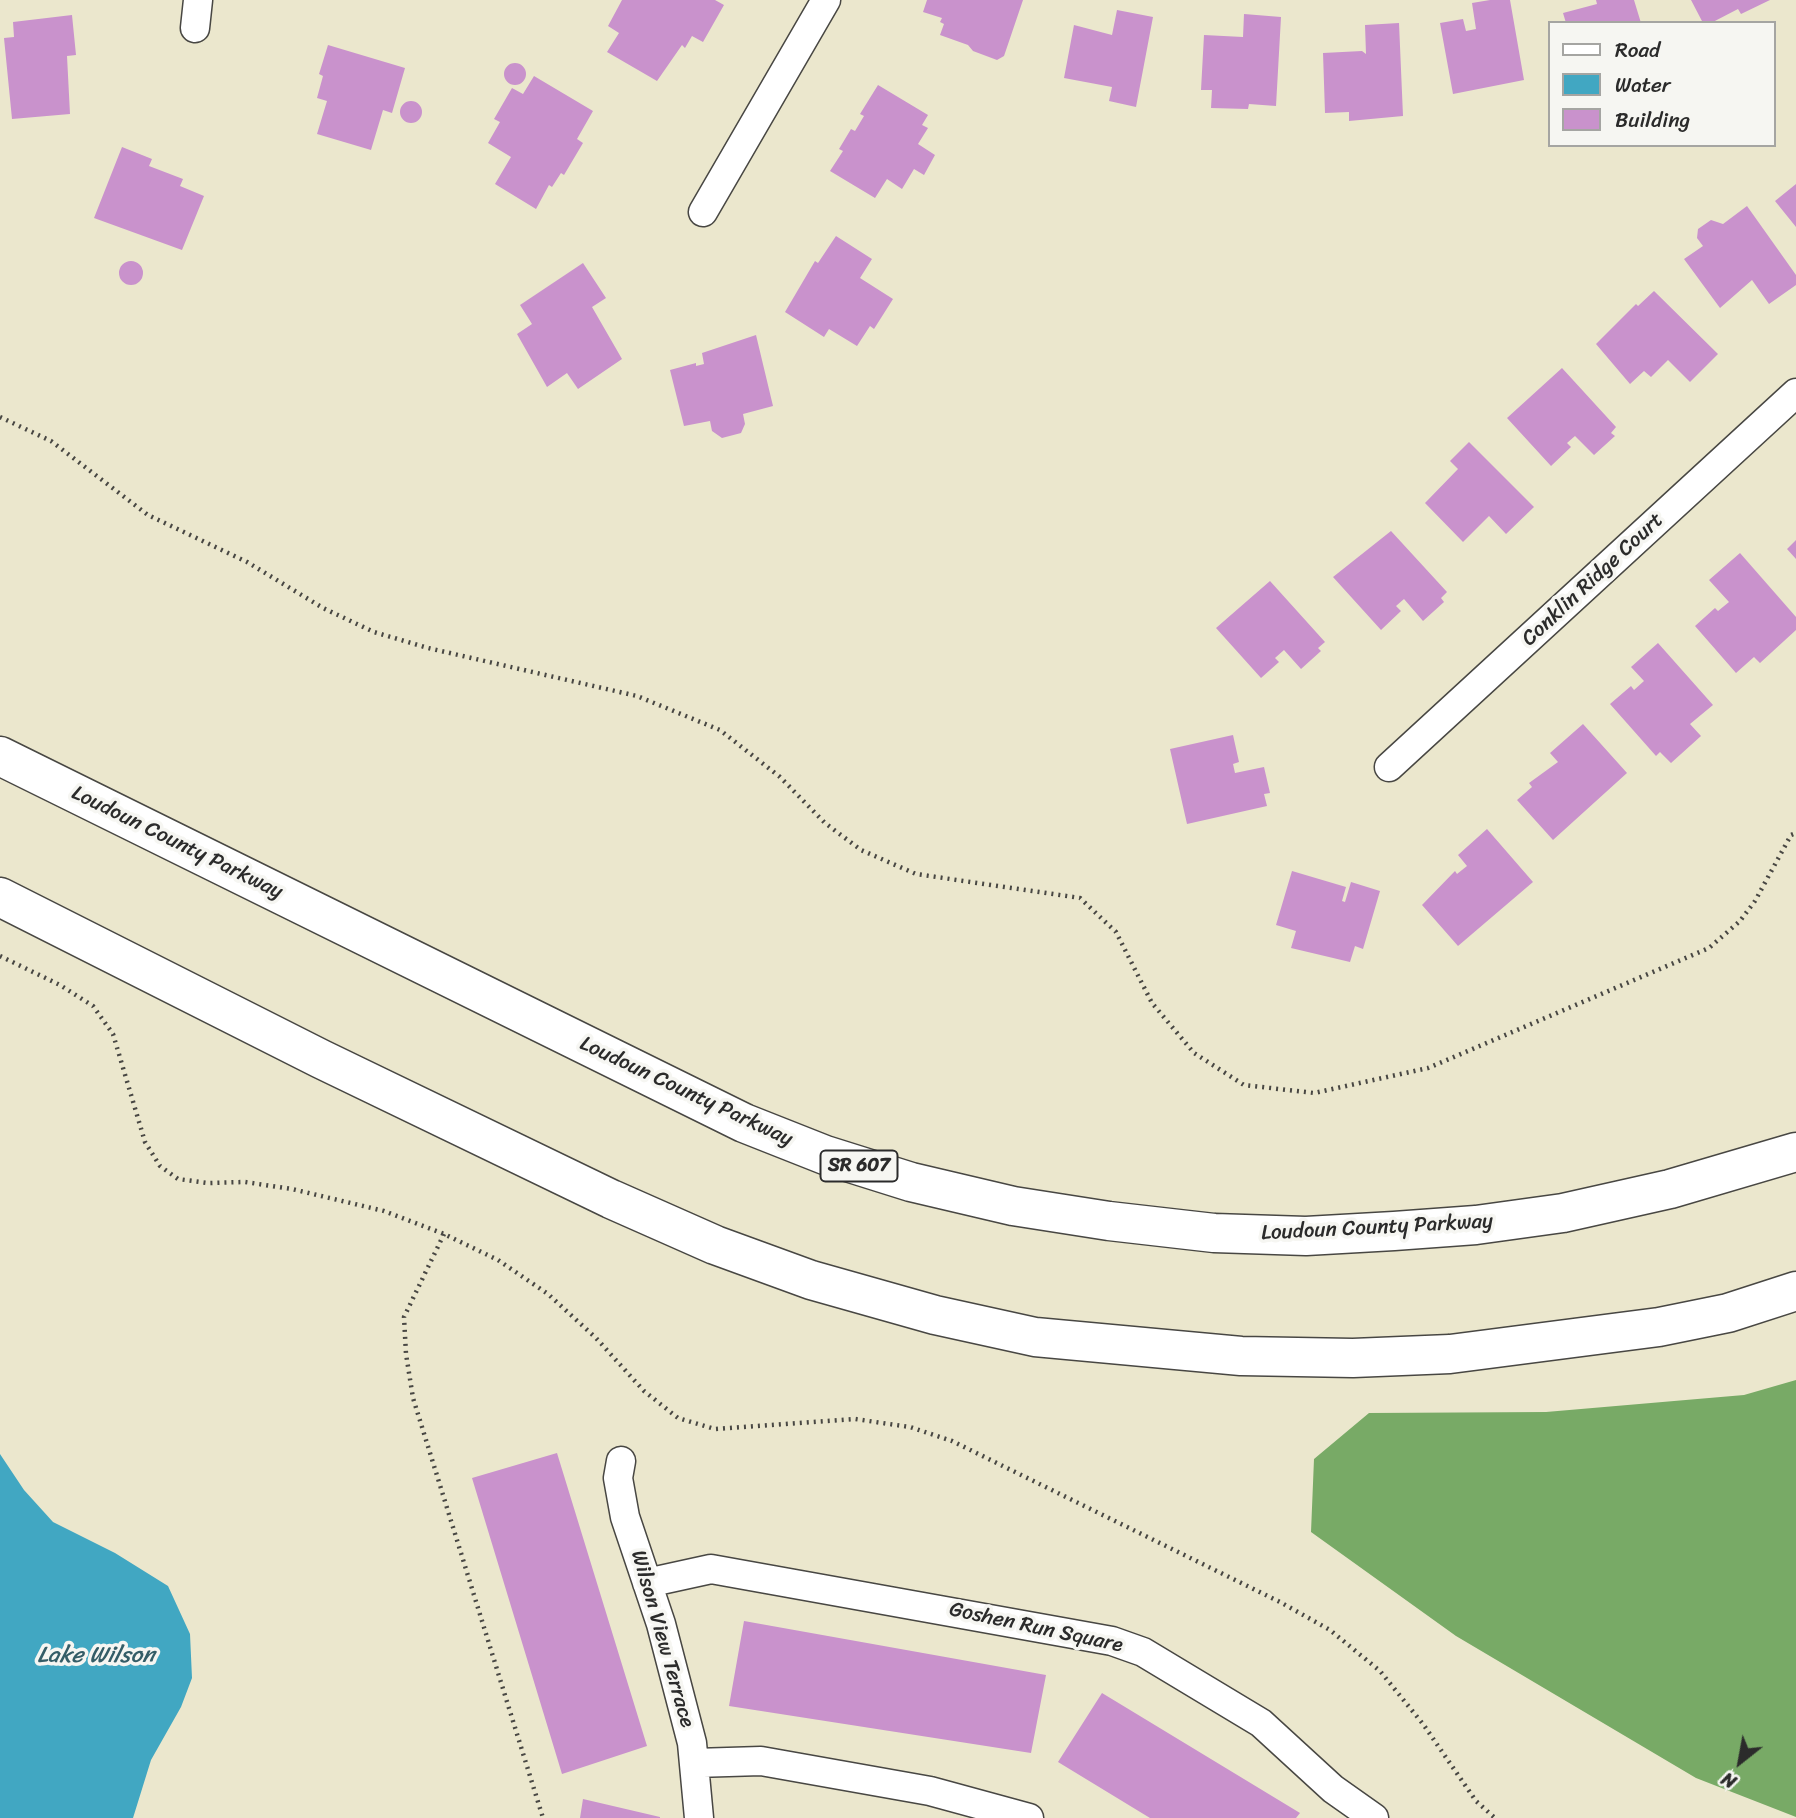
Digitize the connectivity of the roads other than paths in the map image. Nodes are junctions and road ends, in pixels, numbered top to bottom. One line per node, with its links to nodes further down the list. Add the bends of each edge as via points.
1 (198, 0): 3 (street)
2 (826, 0): 4 (street)
3 (195, 28)
4 (703, 212)
5 (1796, 393): 7 (street, Conklin Ridge Court)
6 (0, 756): 9 (main road, Loudoun County Parkway / SR 607, via 744,1123 911,1182 1013,1206 1214,1233 1306,1236 1394,1231 1563,1213 1671,1189)
7 (1389, 767)
8 (0, 897): 10 (main road, via 321,1059 715,1245 823,1284 1035,1338 1241,1356 1450,1354 1659,1327 1728,1313)
9 (1796, 1152)
10 (1796, 1291)
11 (621, 1461): 12 (street, Wilson View Terrace, via 618,1478 625,1517)
12 (648, 1583): 13 (street, Wilson View Terrace); 16 (street, Goshen Run Square, via 694,1571 723,1570 1112,1641 1143,1652 1261,1723 1333,1789)
13 (695, 1763): 14 (street, via 761,1761 930,1791); 15 (street, Wilson View Terrace)
14 (1018, 1817)
15 (699, 1818)
16 (1374, 1818)

